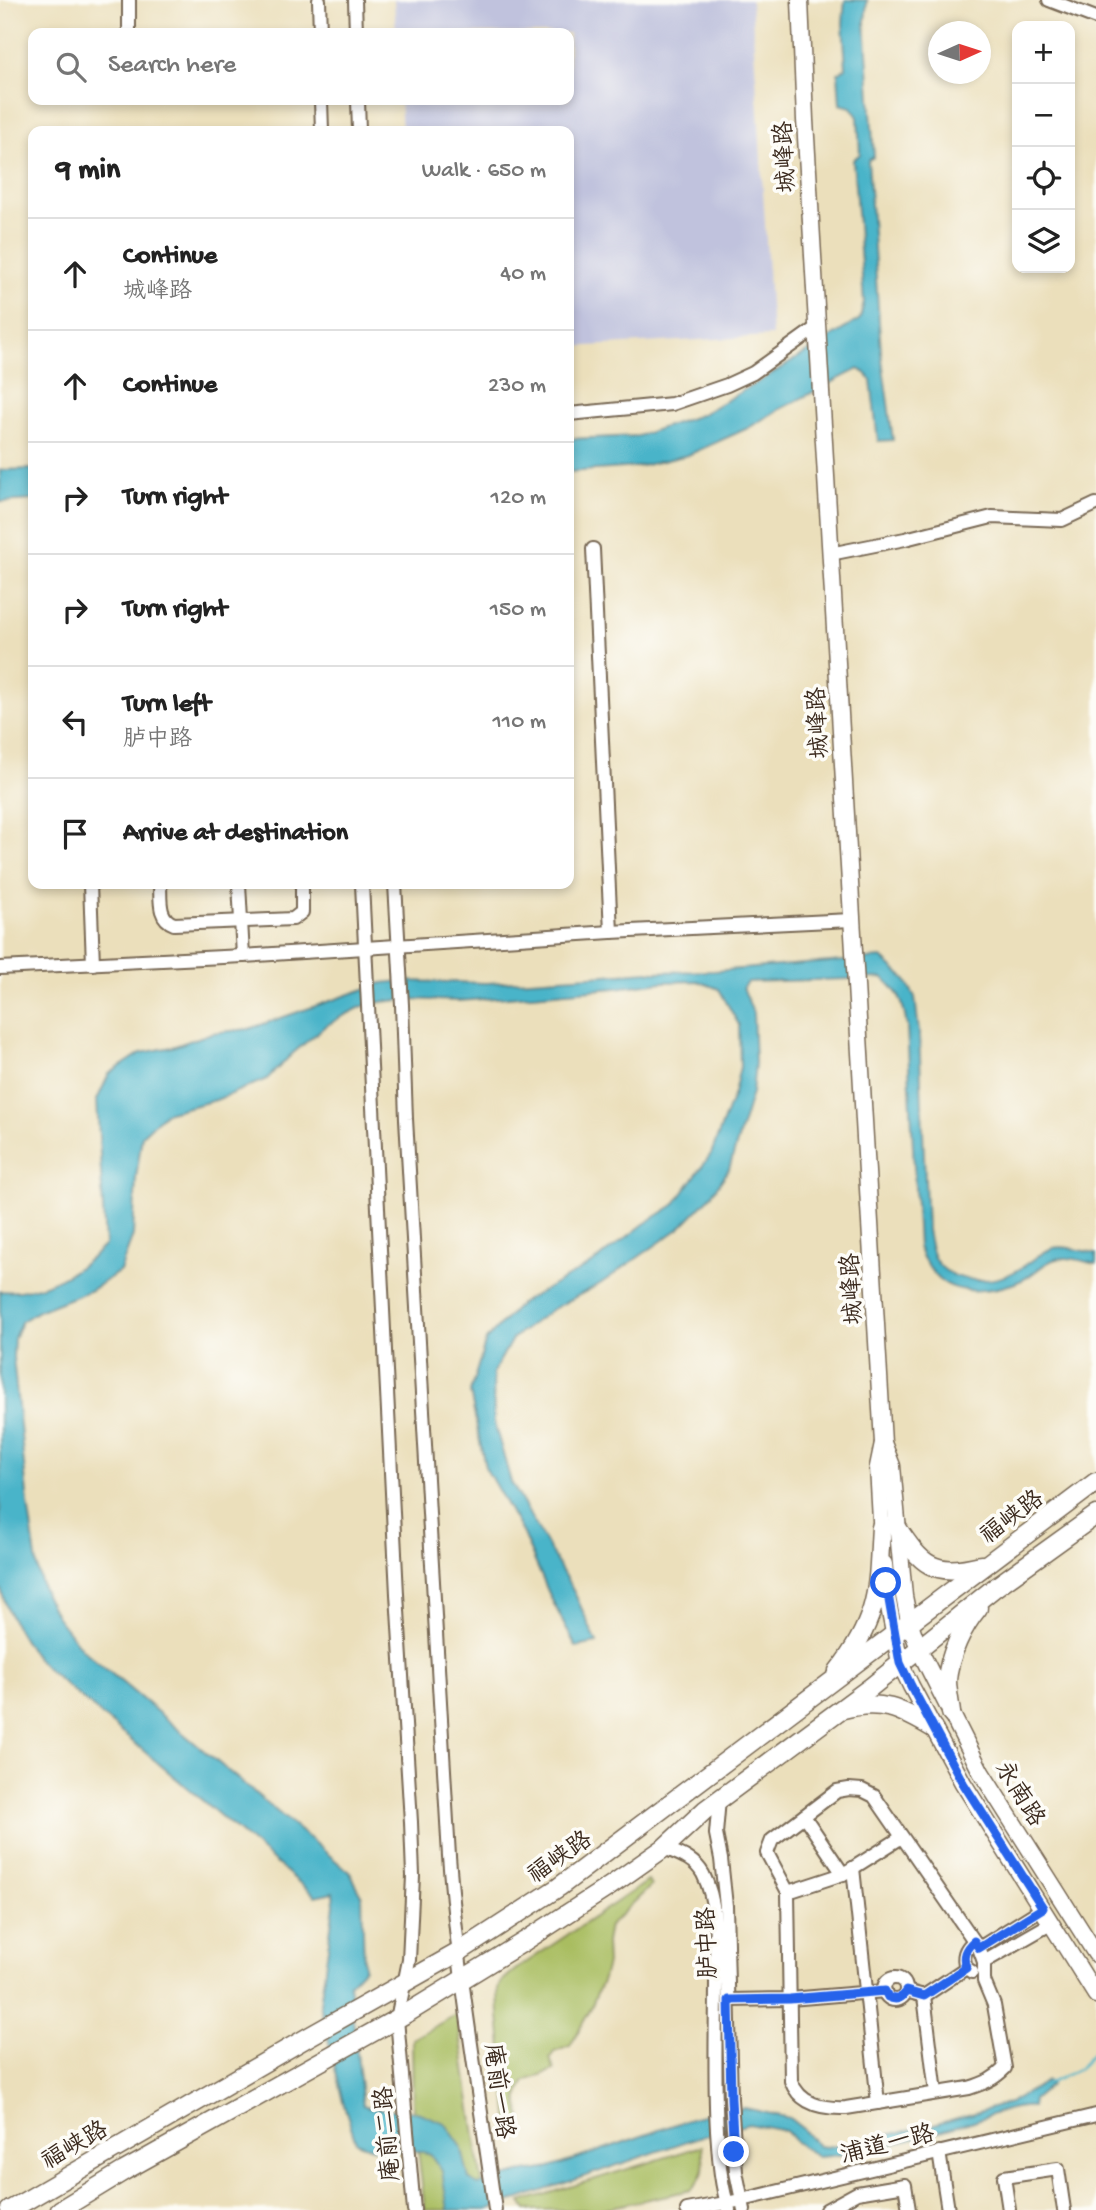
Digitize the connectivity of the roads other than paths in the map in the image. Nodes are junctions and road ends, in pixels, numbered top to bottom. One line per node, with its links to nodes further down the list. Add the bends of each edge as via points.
1 (129, 0): 7 (street)
2 (318, 0): 8 (street)
3 (355, 0): 9 (street)
4 (800, 0): 14 (main road, 城峰路)
5 (1049, 0): 6 (street)
6 (1096, 18)
7 (128, 28)
8 (320, 28)
9 (356, 28)
10 (321, 105): 12 (street)
11 (358, 105): 13 (street)
12 (322, 126)
13 (359, 126)
14 (817, 333): 15 (street, via 753,373 672,404); 18 (main road, 城峰路)
15 (574, 414)
16 (1096, 504): 18 (street, via 1062,520 992,517)
17 (593, 549): 27 (street)
18 (830, 554): 25 (main road, 城峰路)
19 (90, 889): 31 (street)
20 (160, 889): 26 (street, via 161,911 174,925)
21 (239, 889): 26 (street)
22 (302, 889): 26 (street, via 303,906 293,919)
23 (362, 889): 29 (street, 庵前二路)
24 (395, 889): 28 (street, 庵前一路)
25 (851, 920): 27 (street); 35 (main road, 城峰路, via 883,1443 892,1465)
26 (242, 921): 30 (street)
27 (611, 932): 28 (street)
28 (398, 945): 29 (street); 59 (street, 庵前一路, via 447,1829)
29 (365, 947): 30 (street); 64 (street, 庵前二路, via 411,1822)
30 (243, 956): 31 (street)
31 (93, 964): 32 (street)
32 (0, 968)
33 (1096, 1482): 36 (highway, 福峡路)
34 (1096, 1515): 39 (highway, 福峡路)
35 (889, 1527): 37 (main road, 城峰路); 38 (highway, via 936,1568); 45 (highway, via 873,1608 860,1637)
36 (1005, 1551): 38 (highway, 福峡路); 39 (highway)
37 (891, 1560): 41 (main road, 城峰路); 42 (main road, 城峰路, via 887,1597)
38 (988, 1564): 41 (highway, 福峡路)
39 (1019, 1570): 40 (highway, 福峡路)
40 (993, 1589): 43 (highway, 福峡路); 48 (highway, via 973,1614 950,1663)
41 (909, 1621): 42 (highway, 福峡路); 43 (main road, 城峰路)
42 (894, 1634): 44 (main road, 城峰路); 45 (highway, 福峡路)
43 (919, 1649): 44 (highway, 福峡路); 48 (main road, 永南路)
44 (900, 1663): 47 (highway, 福峡路); 50 (main road, 城峰路)
45 (825, 1688): 46 (highway, 福峡路)
46 (802, 1706): 49 (highway); 59 (highway, 福峡路, via 559,1887)
47 (837, 1711): 49 (highway, 福峡路); 50 (highway, via 888,1706)
48 (951, 1713): 60 (main road, 永南路, via 981,1772)
49 (817, 1726): 51 (highway, 福峡路)
50 (933, 1728): 57 (main road, 城峰路)
51 (719, 1800): 54 (highway, 福峡路); 69 (street, 胪中路, via 716,1834 726,1906)
52 (804, 1816): 53 (street, via 837,1791 862,1790 874,1796); 55 (street); 56 (street, via 772,1840 767,1853)
53 (902, 1837): 55 (street); 58 (street)
54 (664, 1849): 63 (highway, 福峡路); 78 (street, 胪中路, via 698,1866 710,1891 716,1942 716,2108 720,2176)
55 (848, 1871): 56 (street); 65 (street)
56 (788, 1892): 68 (street)
57 (1047, 1915): 58 (street); 61 (street); 66 (main road, 城峰路)
58 (976, 1945): 61 (street); 62 (street, via 968,1946 964,1955)
59 (459, 1952): 63 (street, 庵前一路); 64 (highway, 福峡路)
60 (1096, 1954)
61 (984, 1967): 62 (street, via 974,1973); 71 (street, via 1005,2068 986,2083)
62 (966, 1968): 67 (street)
63 (463, 1978): 70 (highway, 福峡路); 82 (street, 庵前一路)
64 (405, 1984): 70 (street, 庵前二路); 79 (highway, 福峡路)
65 (866, 1992): 67 (street, via 885,1991 895,2000 906,1991); 68 (street); 72 (street)
66 (1096, 1994)
67 (924, 1996): 71 (street)
68 (790, 1999): 69 (street); 72 (street, via 795,2091 828,2109)
69 (729, 2000): 77 (street, 胪中路, via 733,2131)
70 (397, 2019): 80 (highway, 福峡路); 81 (street, 庵前二路)
71 (936, 2093): 72 (street)
72 (878, 2103)
73 (1096, 2115): 74 (street, 浦道一路)
74 (939, 2152): 75 (street, 浦道一路); 86 (street)
75 (840, 2176): 76 (street); 77 (street, 浦道一路)
76 (843, 2199): 84 (street); 85 (street, via 905,2185)
77 (743, 2205): 78 (street, 浦道一路)
78 (727, 2206): 83 (street, 浦道一路)
79 (10, 2210)
80 (60, 2210)
81 (414, 2210)
82 (495, 2210)
83 (687, 2210)
84 (826, 2210)
85 (909, 2210)
86 (948, 2210)
87 (1009, 2210): 88 (street, via 1004,2177 1058,2169)
88 (1064, 2210)

